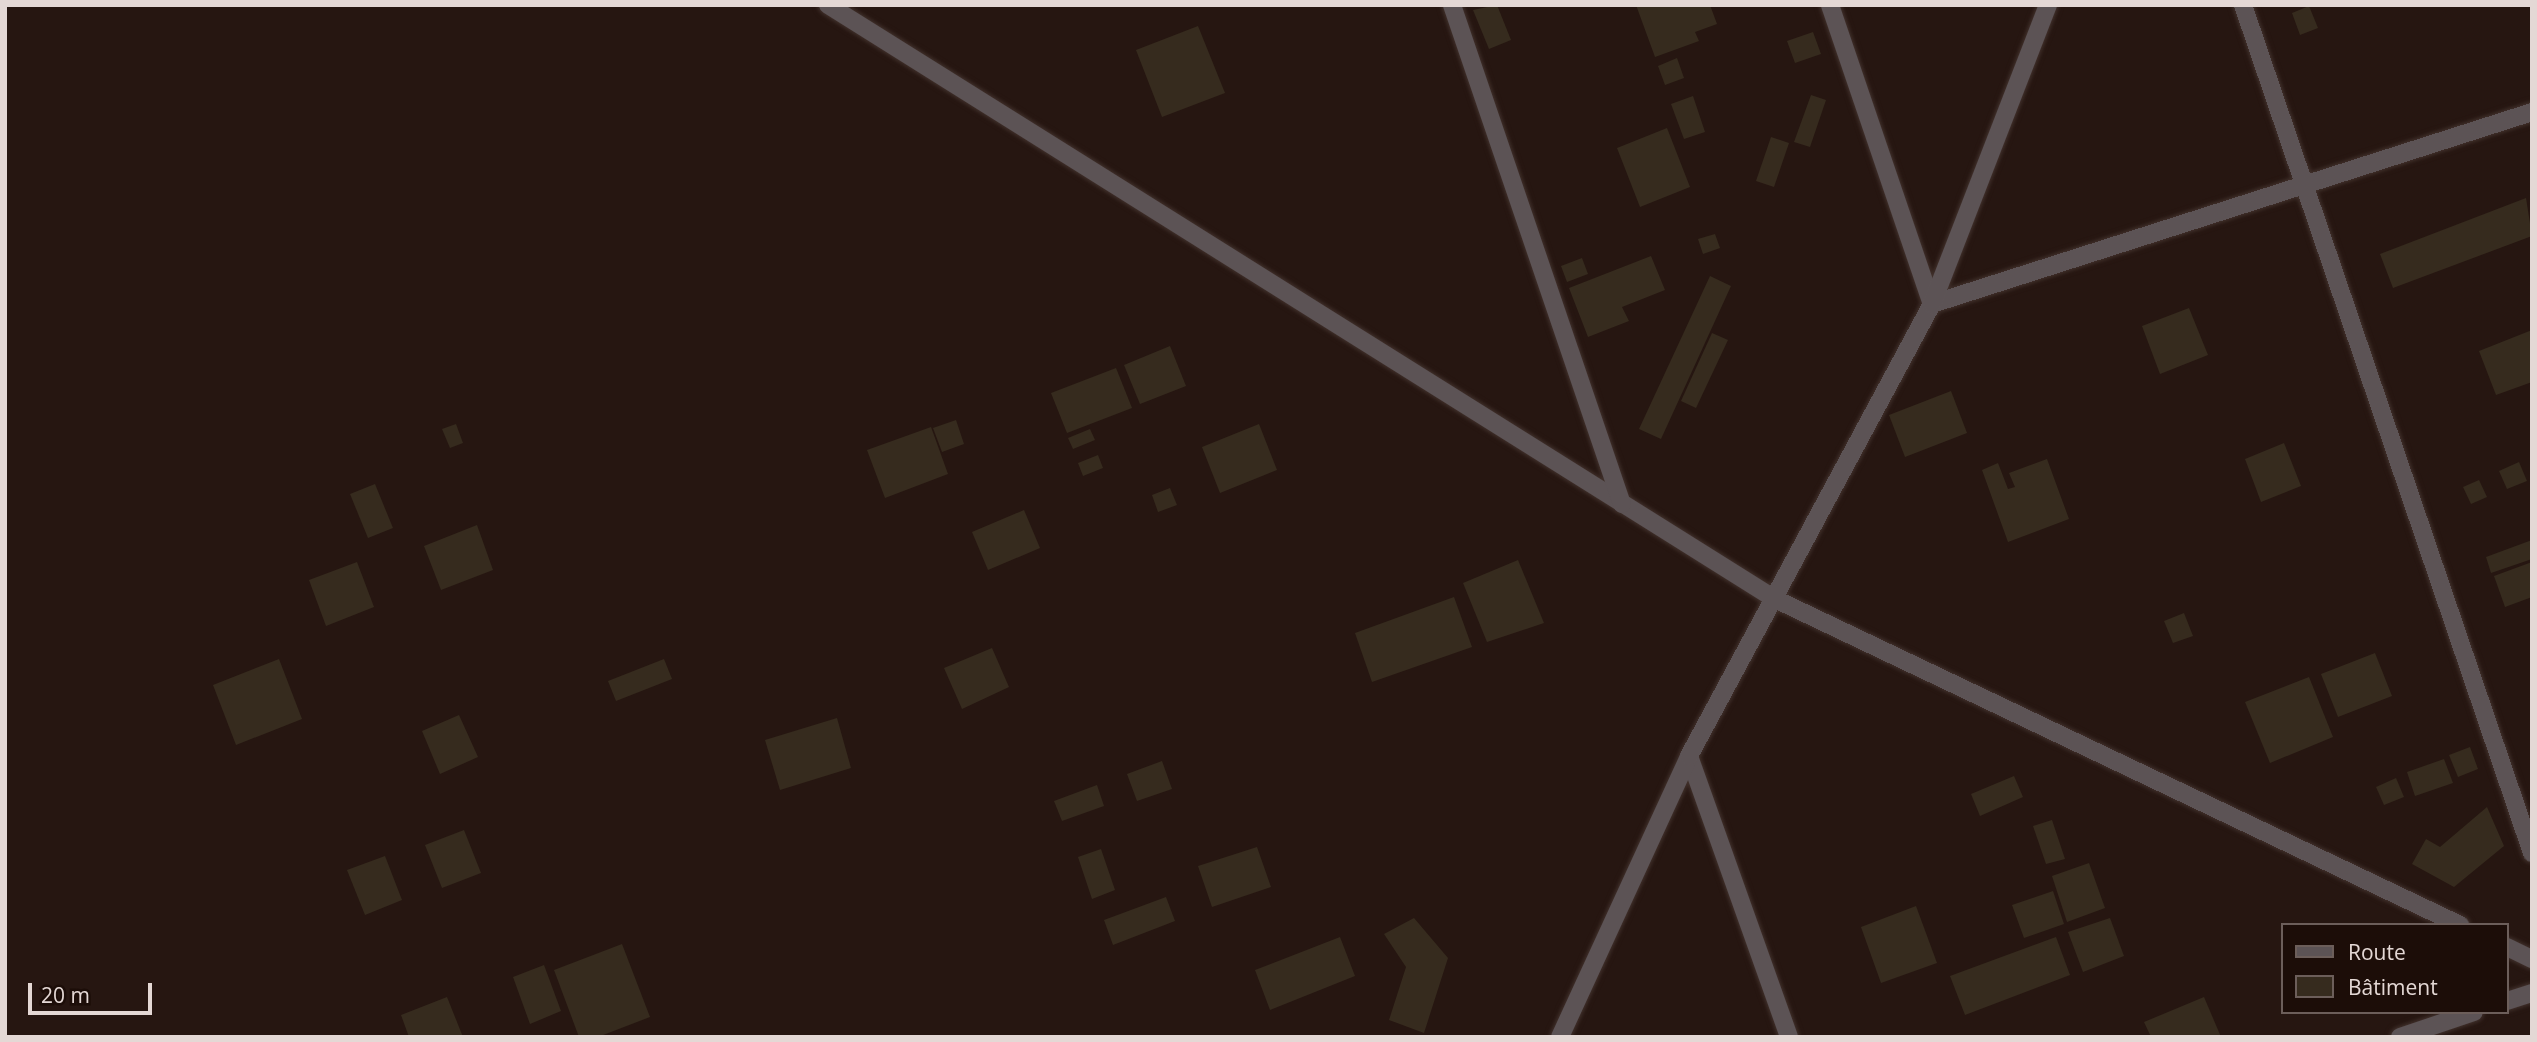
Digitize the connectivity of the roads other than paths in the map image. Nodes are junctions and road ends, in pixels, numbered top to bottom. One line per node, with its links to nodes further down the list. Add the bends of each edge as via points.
1 (828, 5): 9 (street)
2 (1452, 5): 9 (street)
3 (1830, 5): 8 (street)
4 (2048, 5): 8 (street)
5 (2243, 5): 7 (street)
6 (2532, 112): 7 (street)
7 (2305, 186): 8 (street); 12 (street)
8 (1932, 304): 10 (street)
9 (1622, 504): 10 (street)
10 (1775, 599): 11 (street); 13 (street)
11 (1689, 756): 19 (street); 20 (street)
12 (2532, 853)
13 (2456, 923)
14 (2509, 948): 15 (street)
15 (2532, 959)
16 (2532, 993): 17 (street)
17 (2509, 1000)
18 (2468, 1014): 21 (street)
19 (1560, 1037)
20 (1789, 1037)
21 (2400, 1037)

